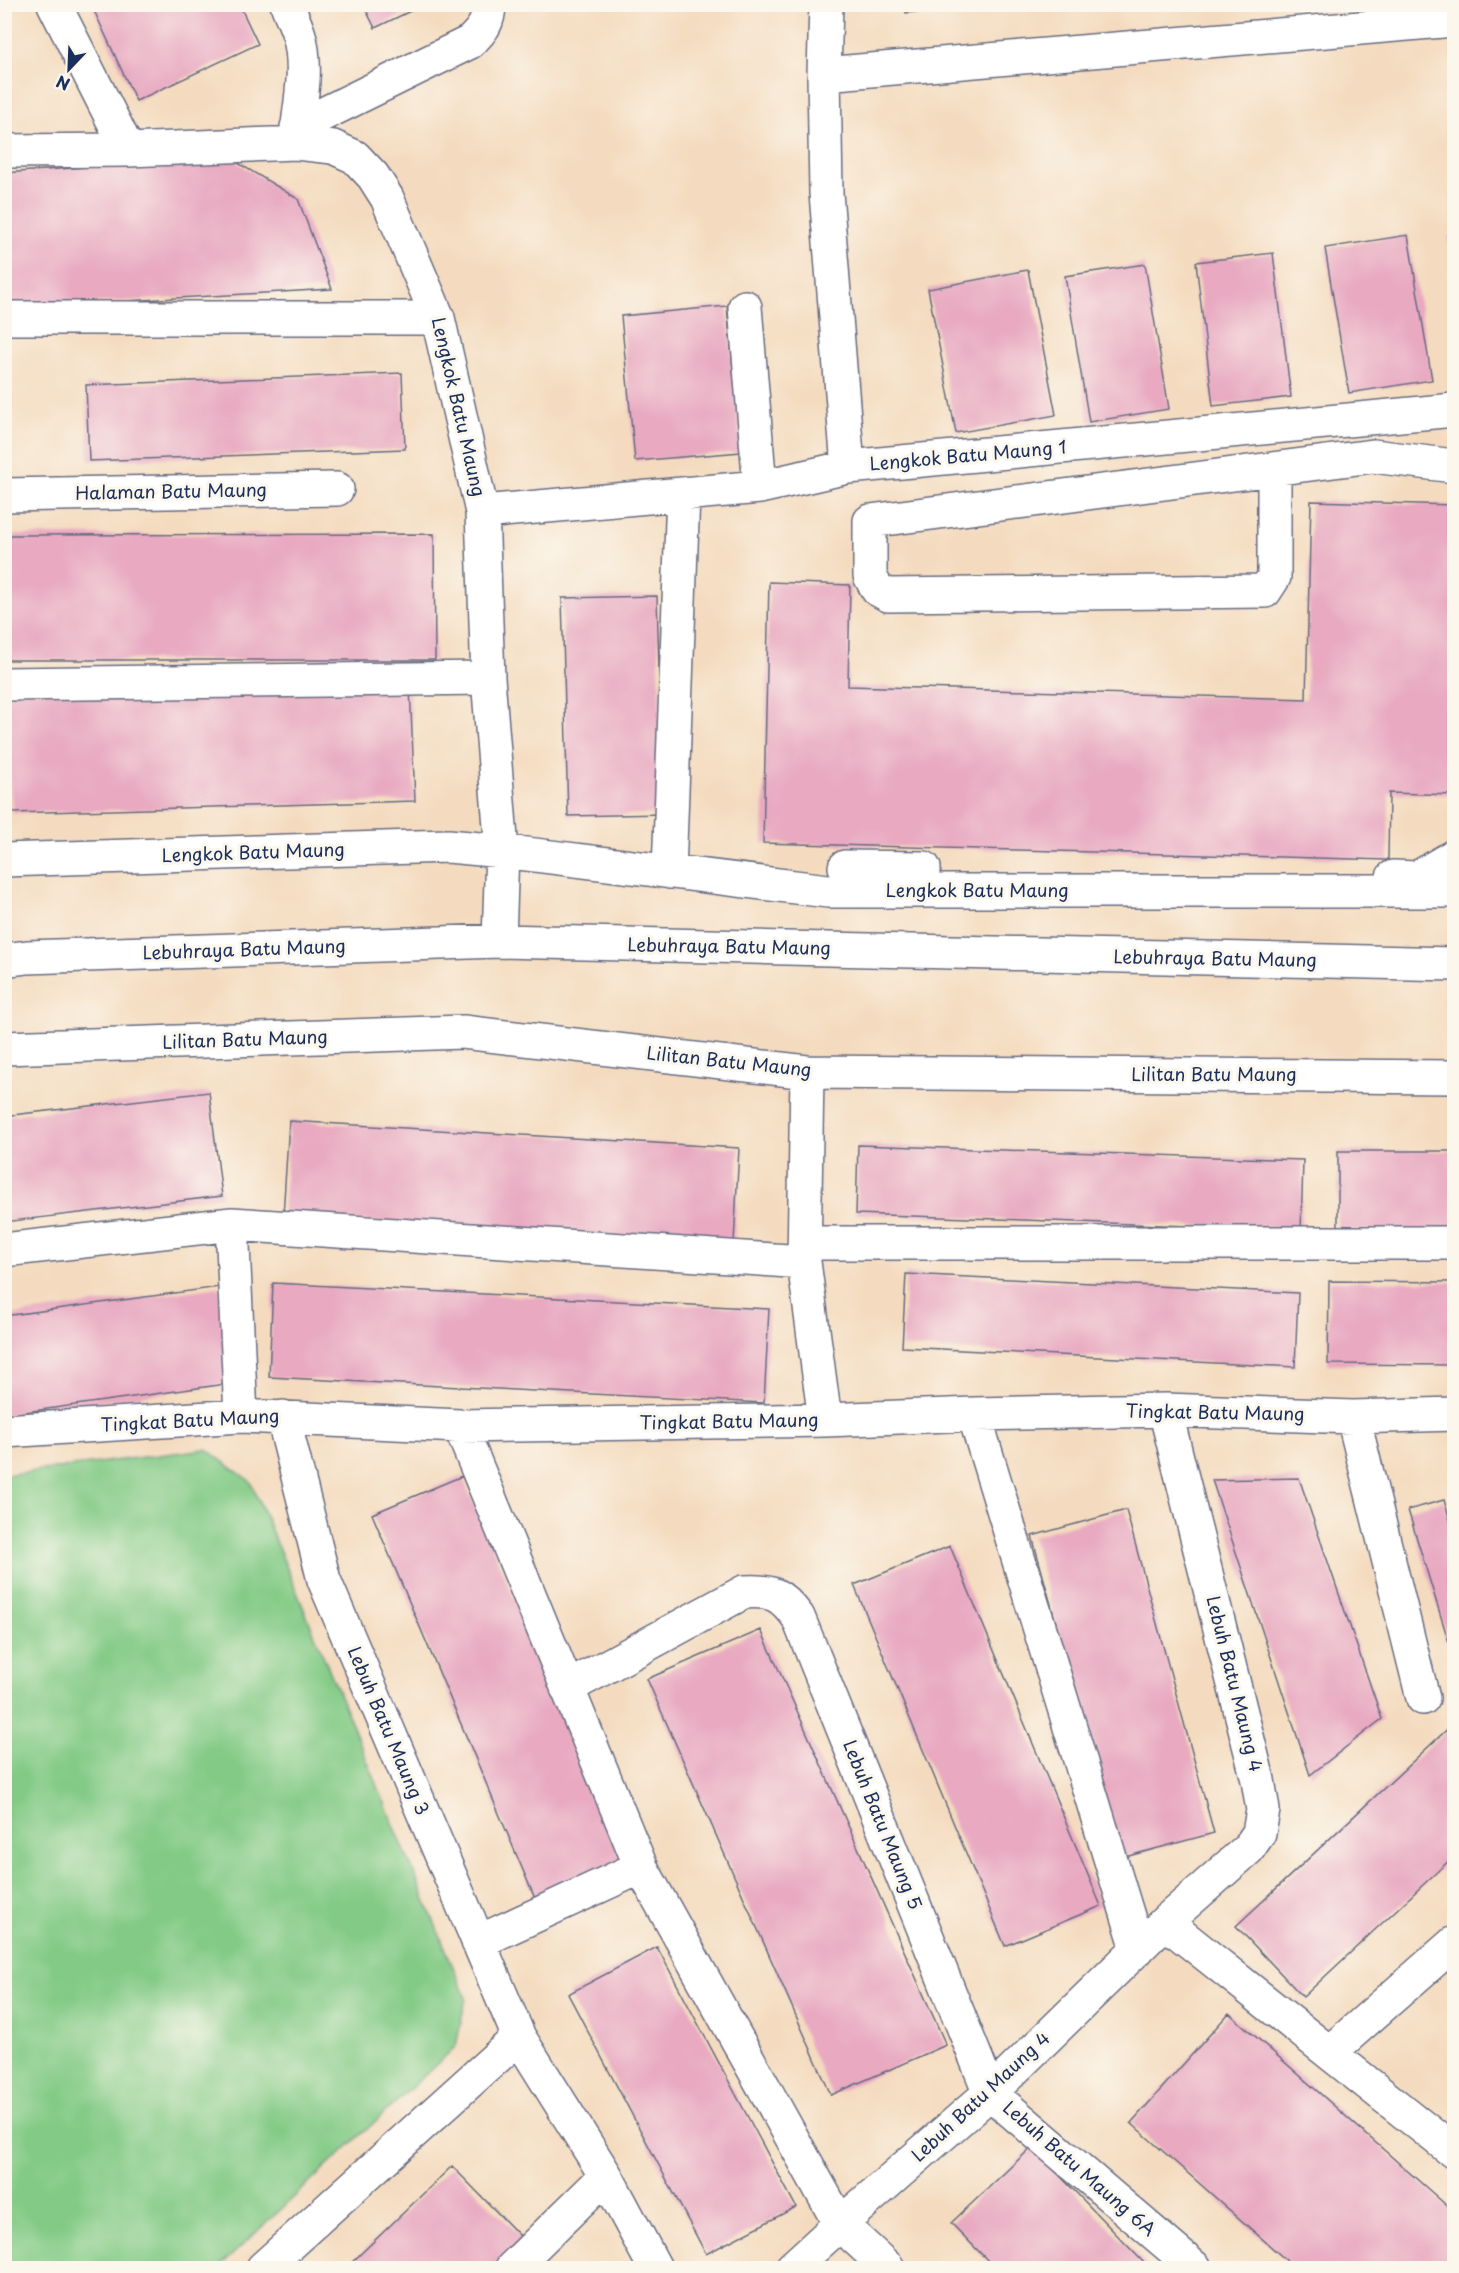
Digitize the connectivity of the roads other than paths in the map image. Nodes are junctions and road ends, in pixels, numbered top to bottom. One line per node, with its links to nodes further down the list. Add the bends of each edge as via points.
1 (54, 4): 8 (street)
2 (287, 4): 7 (street, via 299,36 303,64)
3 (489, 4): 7 (street, via 489,17 470,42)
4 (826, 4): 6 (street)
5 (1455, 20): 6 (street)
6 (824, 74): 15 (street, via 826,193)
7 (296, 135): 8 (street, Lengkok Batu Maung); 12 (street, Lengkok Batu Maung, via 355,157 373,176 387,198)
8 (128, 150): 9 (street, Lengkok Batu Maung)
9 (4, 151)
10 (745, 307): 17 (street)
11 (4, 318): 12 (street)
12 (438, 318): 21 (street, Lengkok Batu Maung)
13 (1455, 410): 15 (street, Lengkok Batu Maung 1)
14 (1455, 466): 16 (street, via 1372,456)
15 (848, 467): 17 (street, Lengkok Batu Maung 1)
16 (1274, 469): 16 (street, via 870,520 870,576 877,589 888,595 1264,591 1274,578)
17 (760, 487): 19 (street, Lengkok Batu Maung 1)
18 (337, 489): 20 (street, Halaman Batu Maung)
19 (684, 494): 21 (street, Lengkok Batu Maung 1); 28 (street)
20 (4, 495)
21 (482, 512): 22 (street, Lengkok Batu Maung)
22 (488, 678): 23 (street); 24 (street, Lengkok Batu Maung)
23 (4, 684)
24 (502, 851): 26 (street, Lengkok Batu Maung, via 448,846); 28 (street, Lengkok Batu Maung); 30 (street, Lengkok Batu Maung)
25 (1455, 856): 27 (street, via 1417,878)
26 (4, 860)
27 (845, 867)
28 (669, 872): 29 (street, Lengkok Batu Maung, via 828,891)
29 (1455, 891)
30 (499, 941): 31 (street, Lebuhraya Batu Maung); 32 (street, Lebuhraya Batu Maung)
31 (4, 960)
32 (1455, 964)
33 (4, 1048): 34 (street, Lilitan Batu Maung, via 462,1032)
34 (807, 1072): 35 (street, Lilitan Batu Maung); 39 (street)
35 (1455, 1077)
36 (232, 1224): 38 (street); 39 (street); 43 (street)
37 (1455, 1243): 39 (street)
38 (4, 1250)
39 (804, 1252): 46 (street)
40 (1165, 1410): 41 (street, Tingkat Batu Maung); 45 (street, Tingkat Batu Maung); 52 (street, Lebuh Batu Maung 4, via 1263,1810 1260,1833 1248,1849)
41 (974, 1414): 46 (street, Tingkat Batu Maung); 55 (street)
42 (1455, 1414): 45 (street, Tingkat Batu Maung)
43 (242, 1416): 44 (street, Tingkat Batu Maung); 48 (street, Tingkat Batu Maung)
44 (283, 1416): 47 (street, Tingkat Batu Maung); 53 (street, Lebuh Batu Maung 3, via 324,1580)
45 (1353, 1417): 50 (street)
46 (825, 1420): 47 (street, Tingkat Batu Maung)
47 (460, 1426): 49 (street)
48 (4, 1431)
49 (567, 1688): 51 (street); 58 (street, Lebuh Batu Maung 5, via 744,1592 765,1590 785,1599 798,1617)
50 (1423, 1698)
51 (641, 1867): 53 (street); 61 (street)
52 (1165, 1922): 55 (street, Lebuh Batu Maung 4); 57 (street)
53 (478, 1942): 56 (street, Lebuh Batu Maung 3)
54 (1455, 1944): 57 (street)
55 (1138, 1948): 58 (street, Lebuh Batu Maung 4)
56 (519, 2037): 60 (street, Lebuh Batu Maung 3); 62 (street)
57 (1330, 2052): 59 (street)
58 (990, 2093): 61 (street, Lebuh Batu Maung 4); 67 (street, Lebuh Batu Maung 6A)
59 (1455, 2152)
60 (606, 2176): 63 (street); 64 (street, Lebuh Batu Maung 3)
61 (840, 2224): 65 (street, Lebuh Batu Maung 4); 66 (street)
62 (263, 2268)
63 (512, 2268)
64 (655, 2268)
65 (792, 2268)
66 (888, 2268)
67 (1195, 2268)

